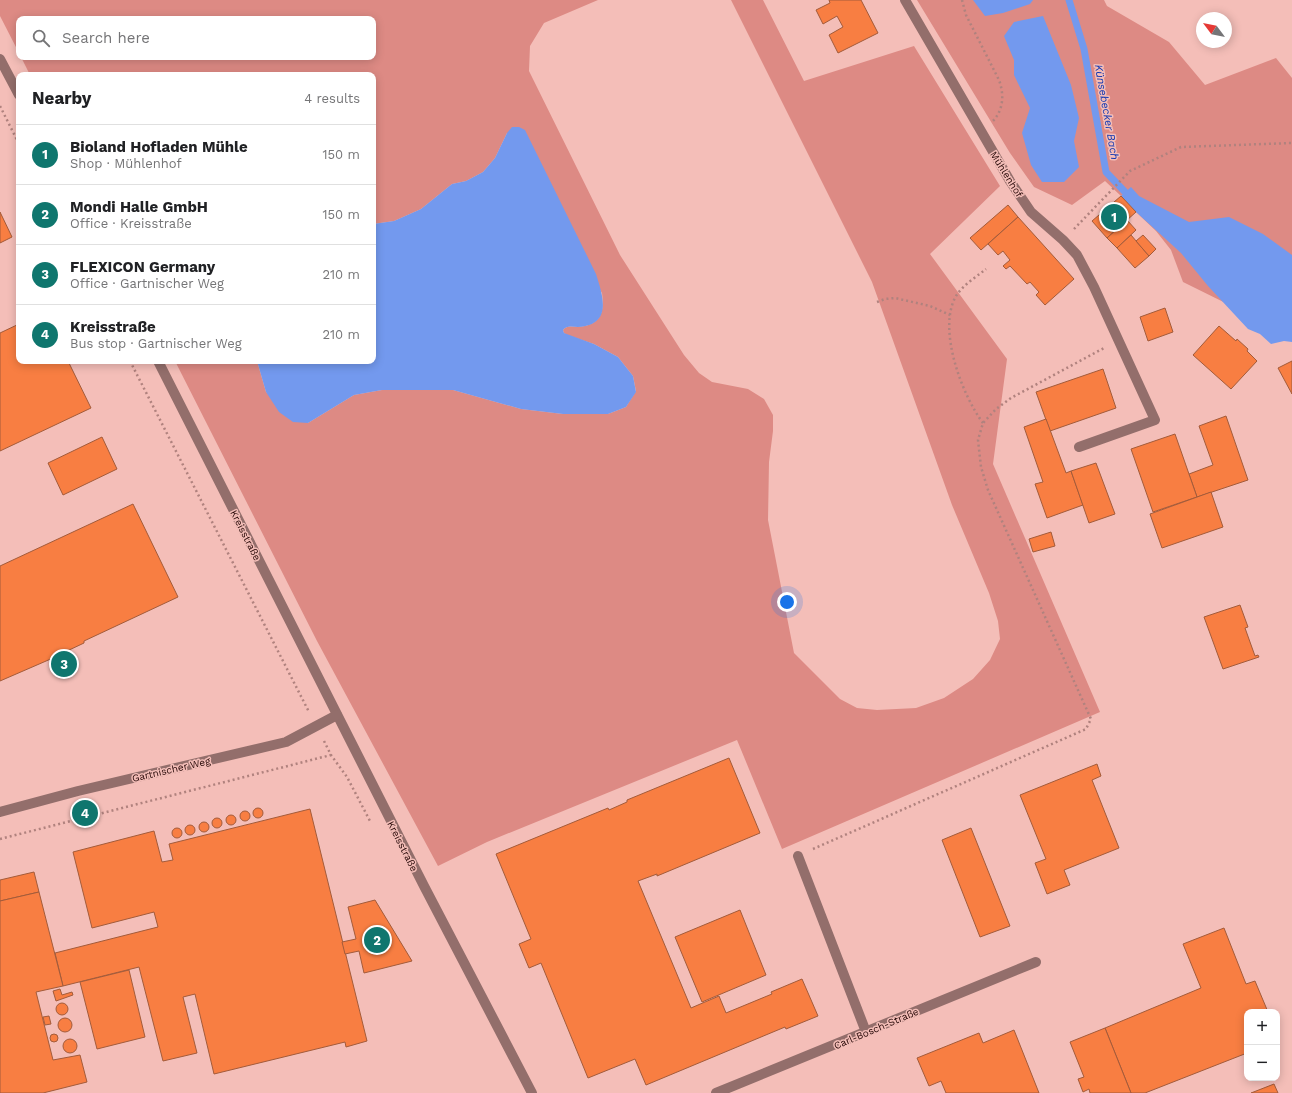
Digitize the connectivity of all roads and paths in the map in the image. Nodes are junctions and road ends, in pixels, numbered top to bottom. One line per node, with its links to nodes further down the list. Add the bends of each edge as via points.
1 (905, 0): 6 (street, Mühlenhof)
2 (962, 0): 6 (path, via 966,15 1003,91 999,112)
3 (0, 59): 4 (street)
4 (16, 89)
5 (0, 106): 7 (path)
6 (980, 130): 9 (street, Mühlenhof, via 1032,212)
7 (16, 138)
8 (1292, 143): 9 (path, via 1181,147 1130,171)
9 (1063, 240): 13 (street, Mühlenhof, via 1077,255)
10 (986, 269): 12 (path, via 960,292 952,304)
11 (877, 302): 12 (path, via 895,298 930,306)
12 (950, 315): 16 (path, via 952,352 965,393)
13 (1119, 340): 16 (path, via 1011,398); 17 (street, Mühlenhof, via 1155,420)
14 (132, 364): 19 (path)
15 (160, 364): 18 (street, Kreisstraße)
16 (983, 423): 22 (path, via 978,440 981,467 988,490 1091,719 1086,729)
17 (1079, 447)
18 (337, 715): 19 (street, Gartnischer Weg); 25 (street, Kreisstraße)
19 (316, 726): 20 (street, Gartnischer Weg, via 286,742 78,790); 21 (path, via 331,756)
20 (0, 812)
21 (0, 839)
22 (798, 856): 24 (street)
23 (1036, 962): 24 (street, Carl-Bosch-Straße)
24 (866, 1032): 26 (street, Carl-Bosch-Straße)
25 (532, 1093)
26 (716, 1093)

